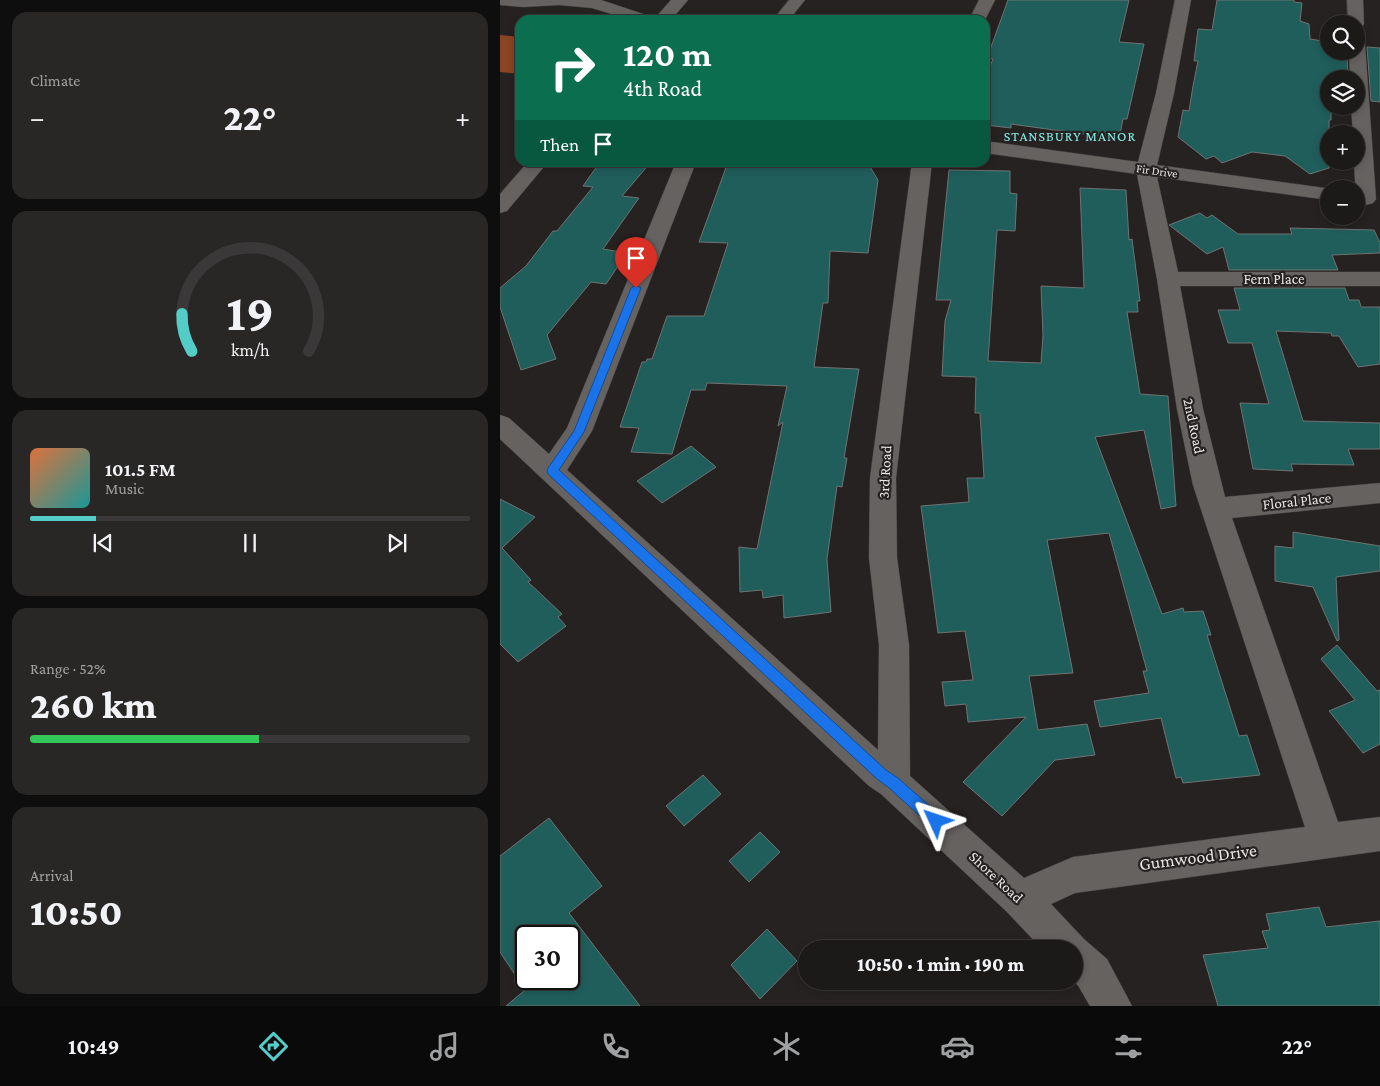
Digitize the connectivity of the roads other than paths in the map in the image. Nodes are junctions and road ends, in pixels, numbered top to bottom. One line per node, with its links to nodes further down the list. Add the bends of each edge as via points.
1 (500, 0): 2 (street)
2 (559, 0): 8 (street, via 594,3)
3 (680, 0): 9 (street)
4 (797, 0): 10 (street)
5 (987, 0): 11 (street)
6 (1183, 0): 18 (street, 2nd Road)
7 (1355, 0): 12 (street)
8 (632, 15)
9 (666, 15)
10 (785, 15)
11 (980, 15)
12 (1356, 15)
13 (1358, 60): 20 (street)
14 (990, 148): 18 (street, Fir Drive)
15 (535, 167): 21 (street)
16 (684, 167): 25 (street, via 579,432)
17 (921, 167): 28 (street, 3rd Road, via 884,478 883,558 894,645)
18 (1146, 169): 19 (street, Fir Drive); 22 (street, 2nd Road)
19 (1320, 193)
20 (1367, 199)
21 (500, 208)
22 (1168, 279): 23 (street, Fern Place); 27 (street, 2nd Road, via 1190,409)
23 (1380, 279)
24 (500, 424): 25 (street, Shore Road)
25 (552, 471): 28 (street, Shore Road)
26 (1380, 493): 27 (street, Floral Place)
27 (1215, 509): 30 (street, 2nd Road)
28 (893, 783): 31 (street, Shore Road)
29 (1380, 834): 30 (street, Gumwood Drive)
30 (1327, 840): 31 (street, Gumwood Drive, via 1073,875)
31 (1020, 899): 32 (street, Shore Road)
32 (1060, 940)
33 (1083, 964): 34 (street)
34 (1112, 1006)

